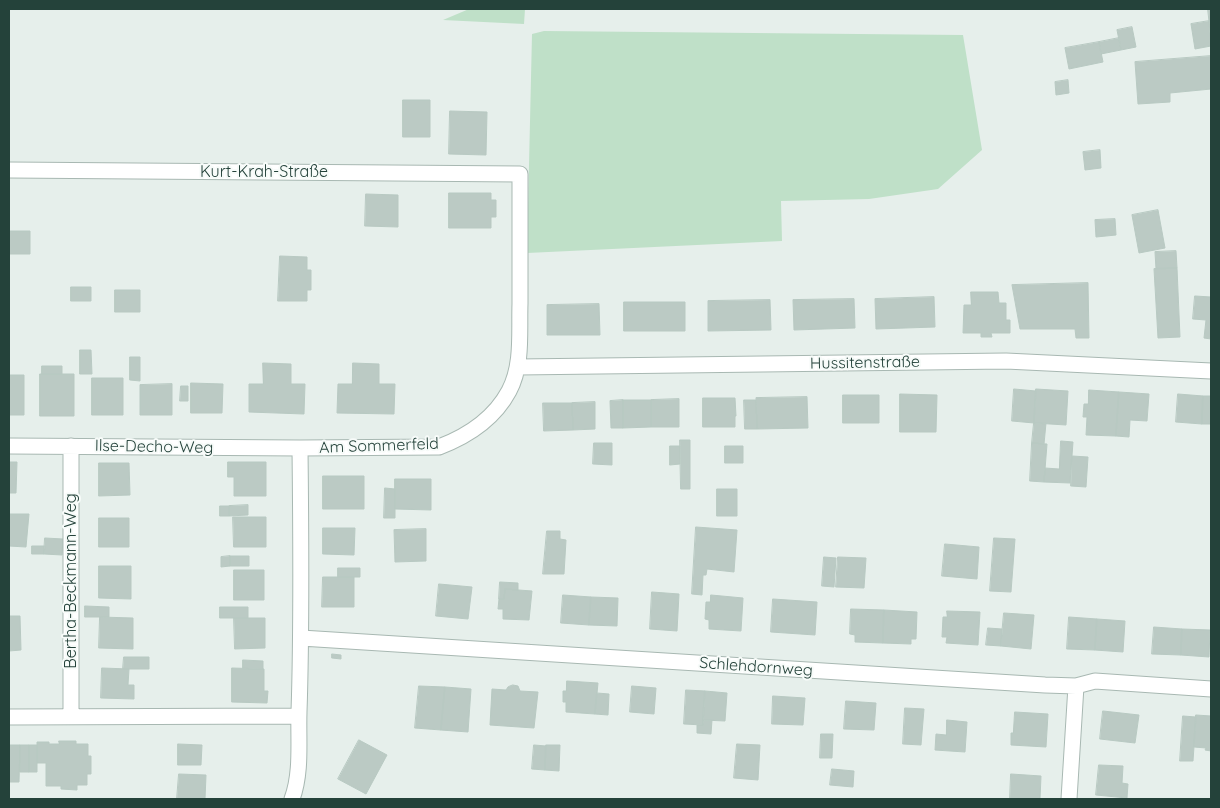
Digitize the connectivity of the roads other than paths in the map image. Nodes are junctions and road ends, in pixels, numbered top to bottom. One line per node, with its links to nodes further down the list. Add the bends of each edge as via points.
1 (9, 170): 2 (street, Kurt-Krah-Straße)
2 (520, 174): 3 (street, Am Sommerfeld)
3 (518, 367): 4 (street, Hussitenstraße, via 1006,361); 7 (street, Am Sommerfeld, via 509,390 494,413 458,440 439,446)
4 (1211, 371)
5 (9, 446): 6 (street, Ilse-Decho-Weg)
6 (71, 446): 7 (street, Ilse-Decho-Weg); 13 (street, Bertha-Beckmann-Weg)
7 (300, 448): 8 (street, Am Sommerfeld)
8 (301, 638): 9 (street, Schlehdornweg); 11 (street, Am Sommerfeld)
9 (1076, 686): 10 (street, Schlehdornweg, via 1095,681); 15 (street)
10 (1211, 689)
11 (298, 716): 13 (street); 14 (street, Am Sommerfeld, via 296,790)
12 (9, 717): 13 (street)
13 (71, 717)
14 (292, 799)
15 (1069, 799)

